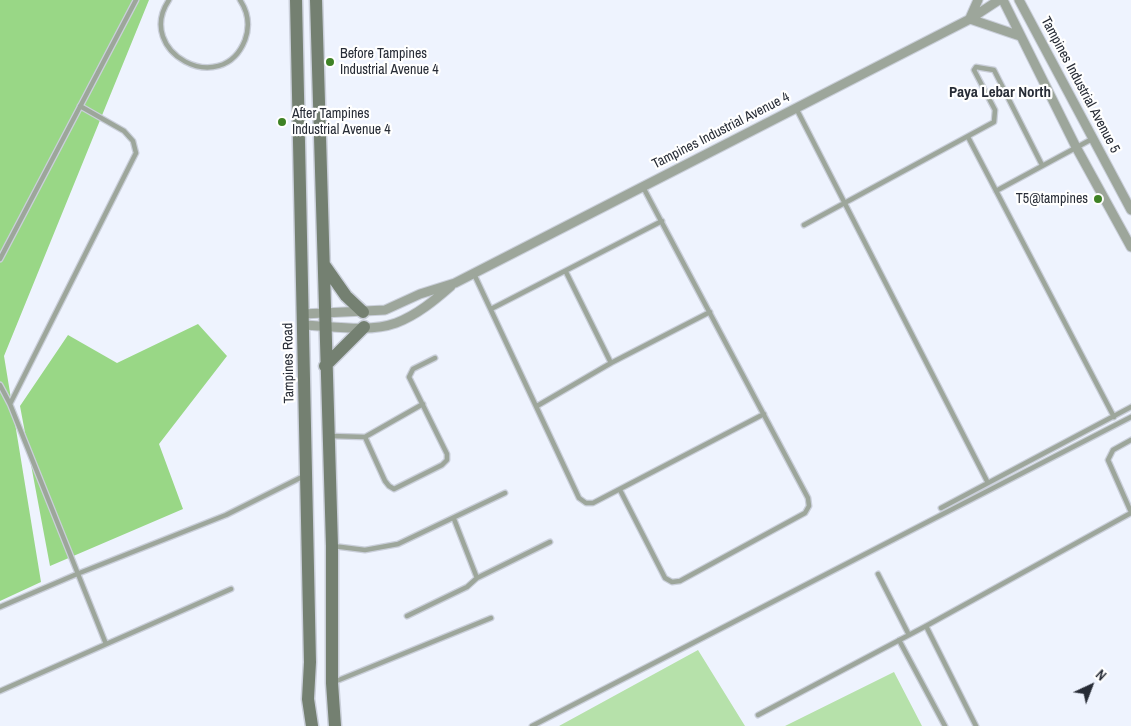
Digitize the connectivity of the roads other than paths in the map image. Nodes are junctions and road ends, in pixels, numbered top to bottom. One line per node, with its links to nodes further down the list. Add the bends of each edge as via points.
1 (136, 0): 12 (lane)
2 (169, 0): 3 (lane, via 161,20 169,49 187,63 209,68 234,57 242,46 248,20)
3 (240, 0)
4 (296, 0): 33 (main road, Tampines Road)
5 (316, 0): 26 (main road)
6 (978, 0): 10 (street)
7 (998, 0): 10 (street, Tampines Industrial Avenue 4)
8 (1003, 0): 11 (street)
9 (1019, 0): 15 (street, Tampines Industrial Avenue 5)
10 (970, 18): 11 (street); 13 (street, Tampines Industrial Avenue 4)
11 (1020, 36): 16 (street)
12 (80, 106): 25 (lane); 40 (lane, via 124,131 133,141 136,153)
13 (796, 108): 18 (street, Tampines Industrial Avenue 4); 20 (lane)
14 (968, 137): 17 (lane, via 989,126 996,118 974,70 976,67 991,68); 19 (lane); 20 (lane)
15 (1094, 138): 16 (lane); 21 (street, Tampines Industrial Avenue 5)
16 (1076, 147): 17 (lane); 24 (street)
17 (1042, 166): 19 (lane)
18 (643, 186): 22 (lane); 28 (street, Tampines Industrial Avenue 4)
19 (996, 191): 45 (lane)
20 (845, 203): 23 (lane); 51 (lane)
21 (1131, 210)
22 (662, 221): 27 (lane); 32 (lane)
23 (804, 225)
24 (1131, 247)
25 (0, 258)
26 (324, 264): 31 (main road, via 341,291); 34 (main road)
27 (566, 272): 30 (lane); 37 (lane)
28 (474, 274): 29 (street, Tampines Industrial Avenue 4); 30 (lane)
29 (455, 283): 31 (street, Tampines Industrial Avenue 4, via 385,310); 35 (street, Tampines Industrial Avenue 4, via 426,307 396,323)
30 (491, 310): 42 (lane)
31 (363, 312): 34 (street, Tampines Industrial Avenue 4)
32 (710, 312): 37 (lane); 44 (lane)
33 (303, 320): 34 (street, Tampines Industrial Avenue 4); 50 (main road, Tampines Road)
34 (325, 320): 35 (street, Tampines Industrial Avenue 4); 38 (main road)
35 (364, 327): 38 (main road)
36 (435, 358): 41 (lane, via 410,372 409,377)
37 (611, 363): 42 (lane)
38 (325, 366): 47 (main road)
39 (0, 385): 40 (lane)
40 (10, 404): 59 (lane)
41 (423, 404): 48 (lane); 48 (lane, via 447,454 442,465 394,489 385,481)
42 (537, 406): 52 (lane, via 580,498 586,503 593,503)
43 (1131, 407): 45 (lane)
44 (764, 414): 52 (lane); 52 (lane, via 808,498 809,506 805,513 680,581 672,582 665,578)
45 (1114, 417): 51 (lane)
46 (1131, 417): 75 (lane)
47 (327, 436): 48 (lane); 58 (main road)
48 (365, 437)
49 (1131, 440): 55 (lane, via 1113,450 1108,460)
50 (307, 474): 59 (lane, via 226,515); 73 (main road, Tampines Road, via 308,699)
51 (988, 483): 54 (lane)
52 (620, 490)
53 (505, 493): 56 (lane)
54 (940, 508)
55 (1131, 512): 66 (lane)
56 (454, 519): 58 (lane, via 398,544 366,550); 61 (lane)
57 (550, 542): 61 (lane)
58 (332, 546): 70 (main road)
59 (77, 574): 63 (lane); 69 (lane)
60 (878, 574): 67 (lane)
61 (477, 578): 64 (lane, via 467,587)
62 (231, 589): 69 (lane)
63 (0, 607)
64 (407, 616)
65 (491, 618): 70 (lane)
66 (926, 626): 67 (lane); 77 (lane)
67 (909, 635): 68 (lane)
68 (899, 640): 72 (lane); 76 (lane)
69 (106, 644): 71 (lane)
70 (332, 683): 74 (main road)
71 (0, 691)
72 (758, 715)
73 (312, 726)
74 (335, 726)
75 (532, 726)
76 (944, 726)
77 (976, 726)

